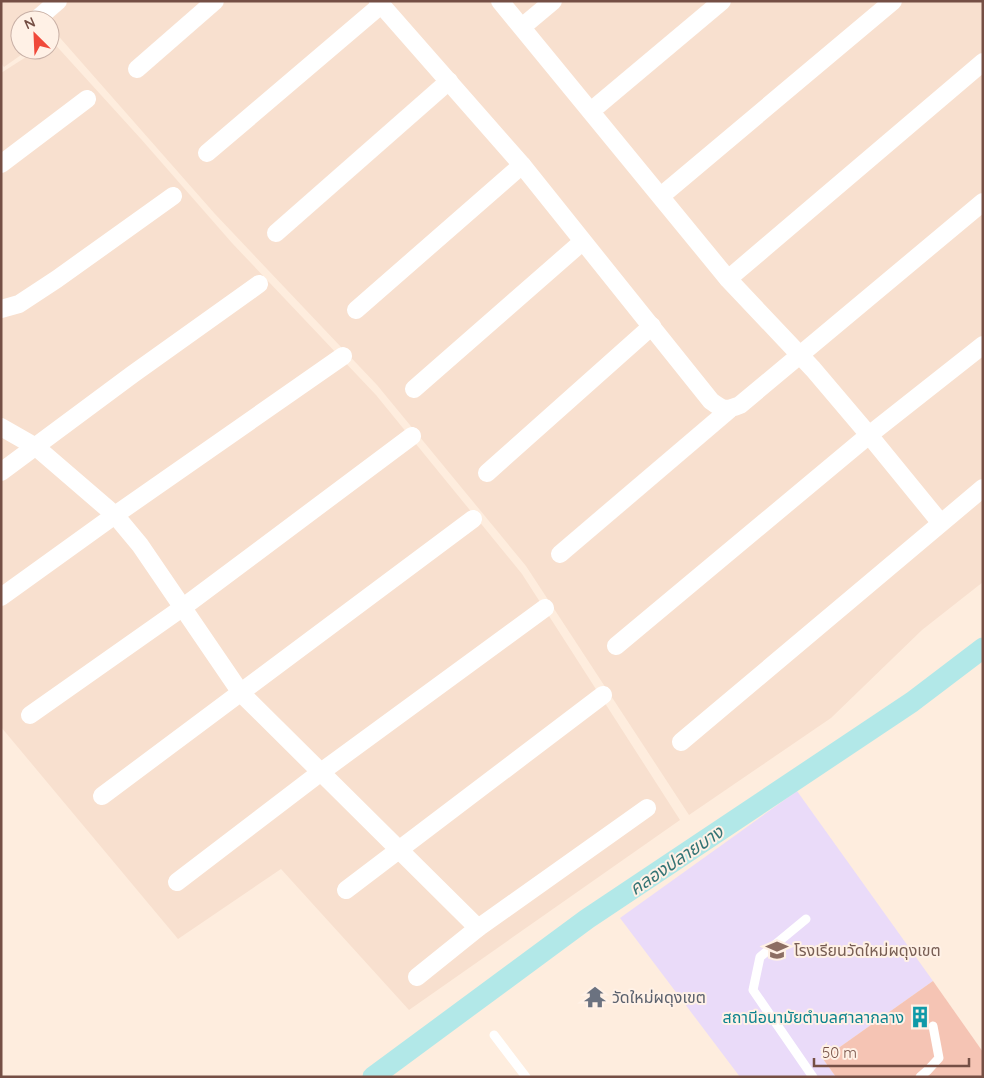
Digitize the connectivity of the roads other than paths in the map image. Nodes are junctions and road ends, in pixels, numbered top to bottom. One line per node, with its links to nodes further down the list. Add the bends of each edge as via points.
1 (58, 1): 8 (street)
2 (215, 1): 11 (street)
3 (500, 1): 9 (street)
4 (553, 1): 9 (street)
5 (722, 1): 14 (street)
6 (893, 1): 19 (street)
7 (380, 3): 12 (street); 15 (street)
8 (48, 10)
9 (522, 27): 14 (street)
10 (983, 62): 23 (street)
11 (138, 69)
12 (450, 80): 17 (street); 21 (street)
13 (87, 99): 16 (street)
14 (591, 111): 19 (street)
15 (207, 154)
16 (1, 164)
17 (522, 165): 22 (street); 26 (street)
18 (173, 196): 25 (street, via 19,304)
19 (661, 196): 23 (street)
20 (983, 202): 29 (street)
21 (276, 233)
22 (582, 242): 27 (street); 31 (street)
23 (728, 278): 29 (street)
24 (259, 284): 36 (street)
25 (1, 309)
26 (356, 310)
27 (652, 326): 32 (street, via 711,400 722,409); 38 (street)
28 (983, 344): 34 (street)
29 (800, 354): 32 (street, via 740,405); 34 (street)
30 (343, 356): 40 (street)
31 (414, 389)
32 (729, 410): 43 (street)
33 (1, 427): 36 (street)
34 (869, 435): 42 (street); 47 (street)
35 (412, 436): 45 (street)
36 (36, 447): 37 (street); 40 (street)
37 (1, 472)
38 (487, 473)
39 (983, 488): 42 (street)
40 (115, 515): 44 (street); 45 (street, via 140,545)
41 (473, 519): 48 (street)
42 (940, 522): 51 (street)
43 (560, 554)
44 (1, 597)
45 (182, 608): 48 (street); 50 (street)
46 (545, 608): 52 (street)
47 (616, 646)
48 (241, 693): 52 (street); 53 (street)
49 (603, 695): 55 (street)
50 (30, 715)
51 (681, 742)
52 (321, 772): 55 (street); 56 (street)
53 (102, 796)
54 (647, 808): 59 (street)
55 (399, 850): 57 (street); 59 (street)
56 (177, 882)
57 (346, 890)
58 (806, 919): 64 (lane, via 760,957 753,990)
59 (478, 928): 60 (street)
60 (417, 977)
61 (933, 1026): 65 (lane, via 939,1058)
62 (494, 1035): 63 (lane)
63 (526, 1077)
64 (813, 1077)
65 (920, 1077)

